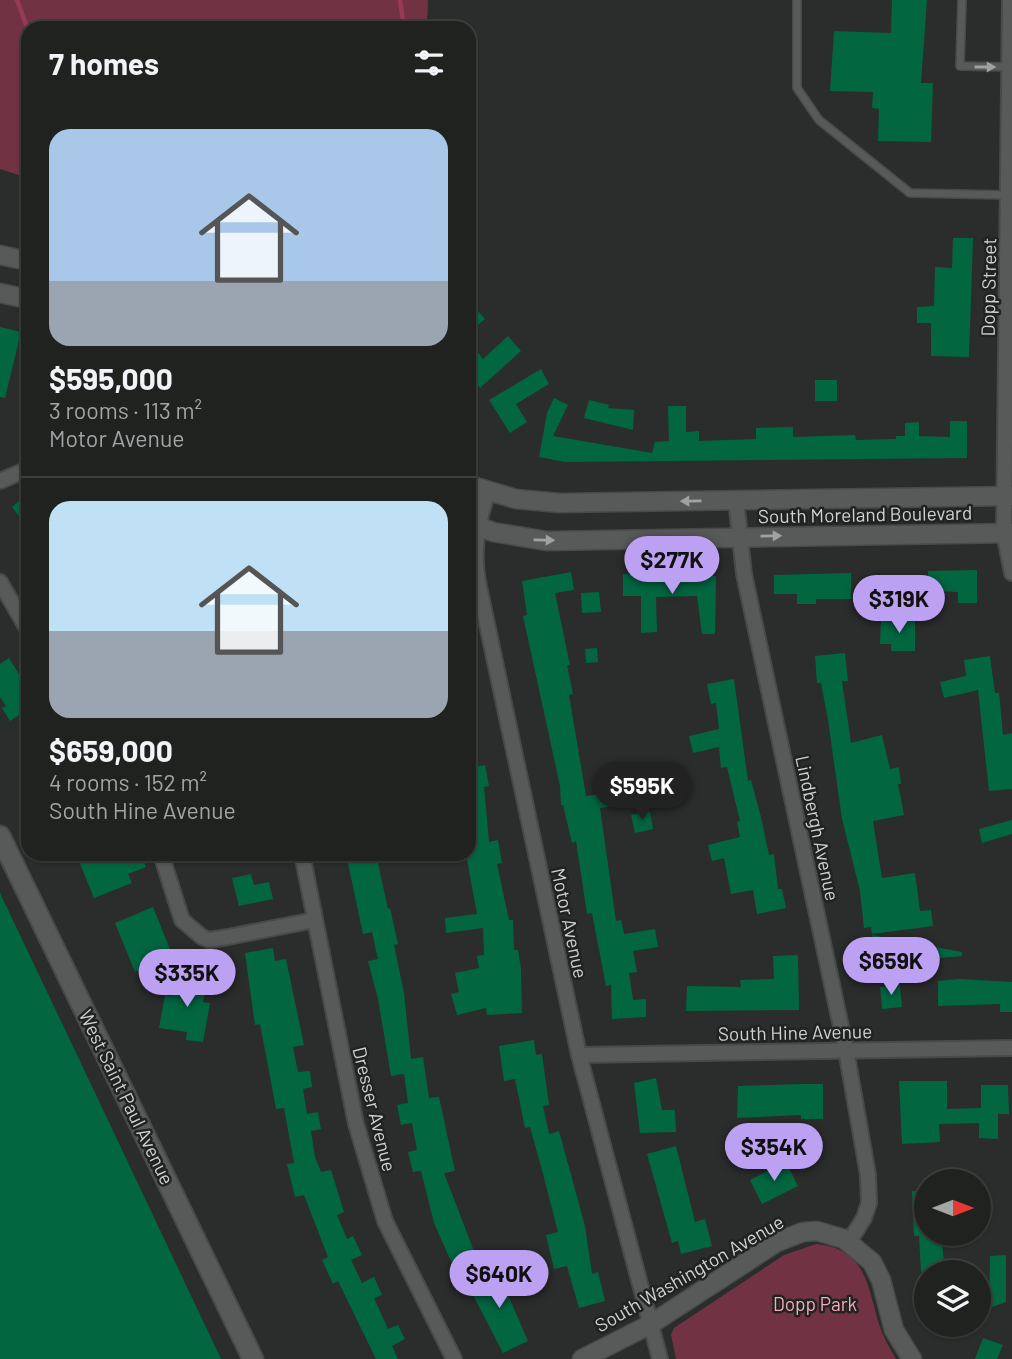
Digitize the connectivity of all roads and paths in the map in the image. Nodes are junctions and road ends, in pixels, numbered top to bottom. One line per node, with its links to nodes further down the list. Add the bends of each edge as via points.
1 (797, 0): 5 (lane, via 797,88 819,120 910,193)
2 (962, 0): 4 (lane, one-way to 4, via 960,66)
3 (1010, 0): 4 (street, Dopp Street)
4 (1010, 67): 5 (street, Dopp Street)
5 (1008, 195): 14 (street, Dopp Street)
6 (0, 255): 7 (street)
7 (21, 260)
8 (0, 293): 9 (street)
9 (21, 298)
10 (21, 472): 11 (street)
11 (0, 481)
12 (476, 487): 13 (street, South Moreland Boulevard)
13 (488, 491): 15 (street, South Moreland Boulevard, one-way to 13, via 550,502); 16 (street, Motor Avenue)
14 (1008, 496): 15 (street, South Moreland Boulevard); 18 (street, Dopp Street)
15 (736, 500): 19 (street, Lindbergh Avenue)
16 (476, 518)
17 (476, 526): 19 (street, South Moreland Boulevard, one-way to 19, via 547,541)
18 (1008, 533): 19 (street, South Moreland Boulevard, one-way to 18); 21 (street, Dopp Street)
19 (738, 537): 29 (street, Lindbergh Avenue)
20 (476, 570): 30 (street, Motor Avenue)
21 (1012, 573)
22 (0, 582): 23 (street)
23 (21, 618)
24 (0, 836): 33 (main road, West Saint Paul Avenue)
25 (163, 861): 27 (street, via 182,920 209,940)
26 (303, 861): 27 (street, Dresser Avenue)
27 (315, 920): 34 (street, Dresser Avenue, via 356,1124 385,1221)
28 (1012, 1048): 29 (street, South Hine Avenue)
29 (846, 1050): 30 (street, South Hine Avenue); 31 (street, Lindbergh Avenue, via 869,1190 864,1217)
30 (579, 1055): 32 (street, Motor Avenue)
31 (849, 1242): 32 (street, South Washington Avenue, via 817,1231 789,1236); 37 (street, South Washington Avenue, via 877,1271 894,1330)
32 (651, 1324): 35 (street, South Washington Avenue); 36 (street, Motor Avenue)
33 (254, 1359)
34 (454, 1359)
35 (582, 1359)
36 (660, 1359)
37 (912, 1359)

